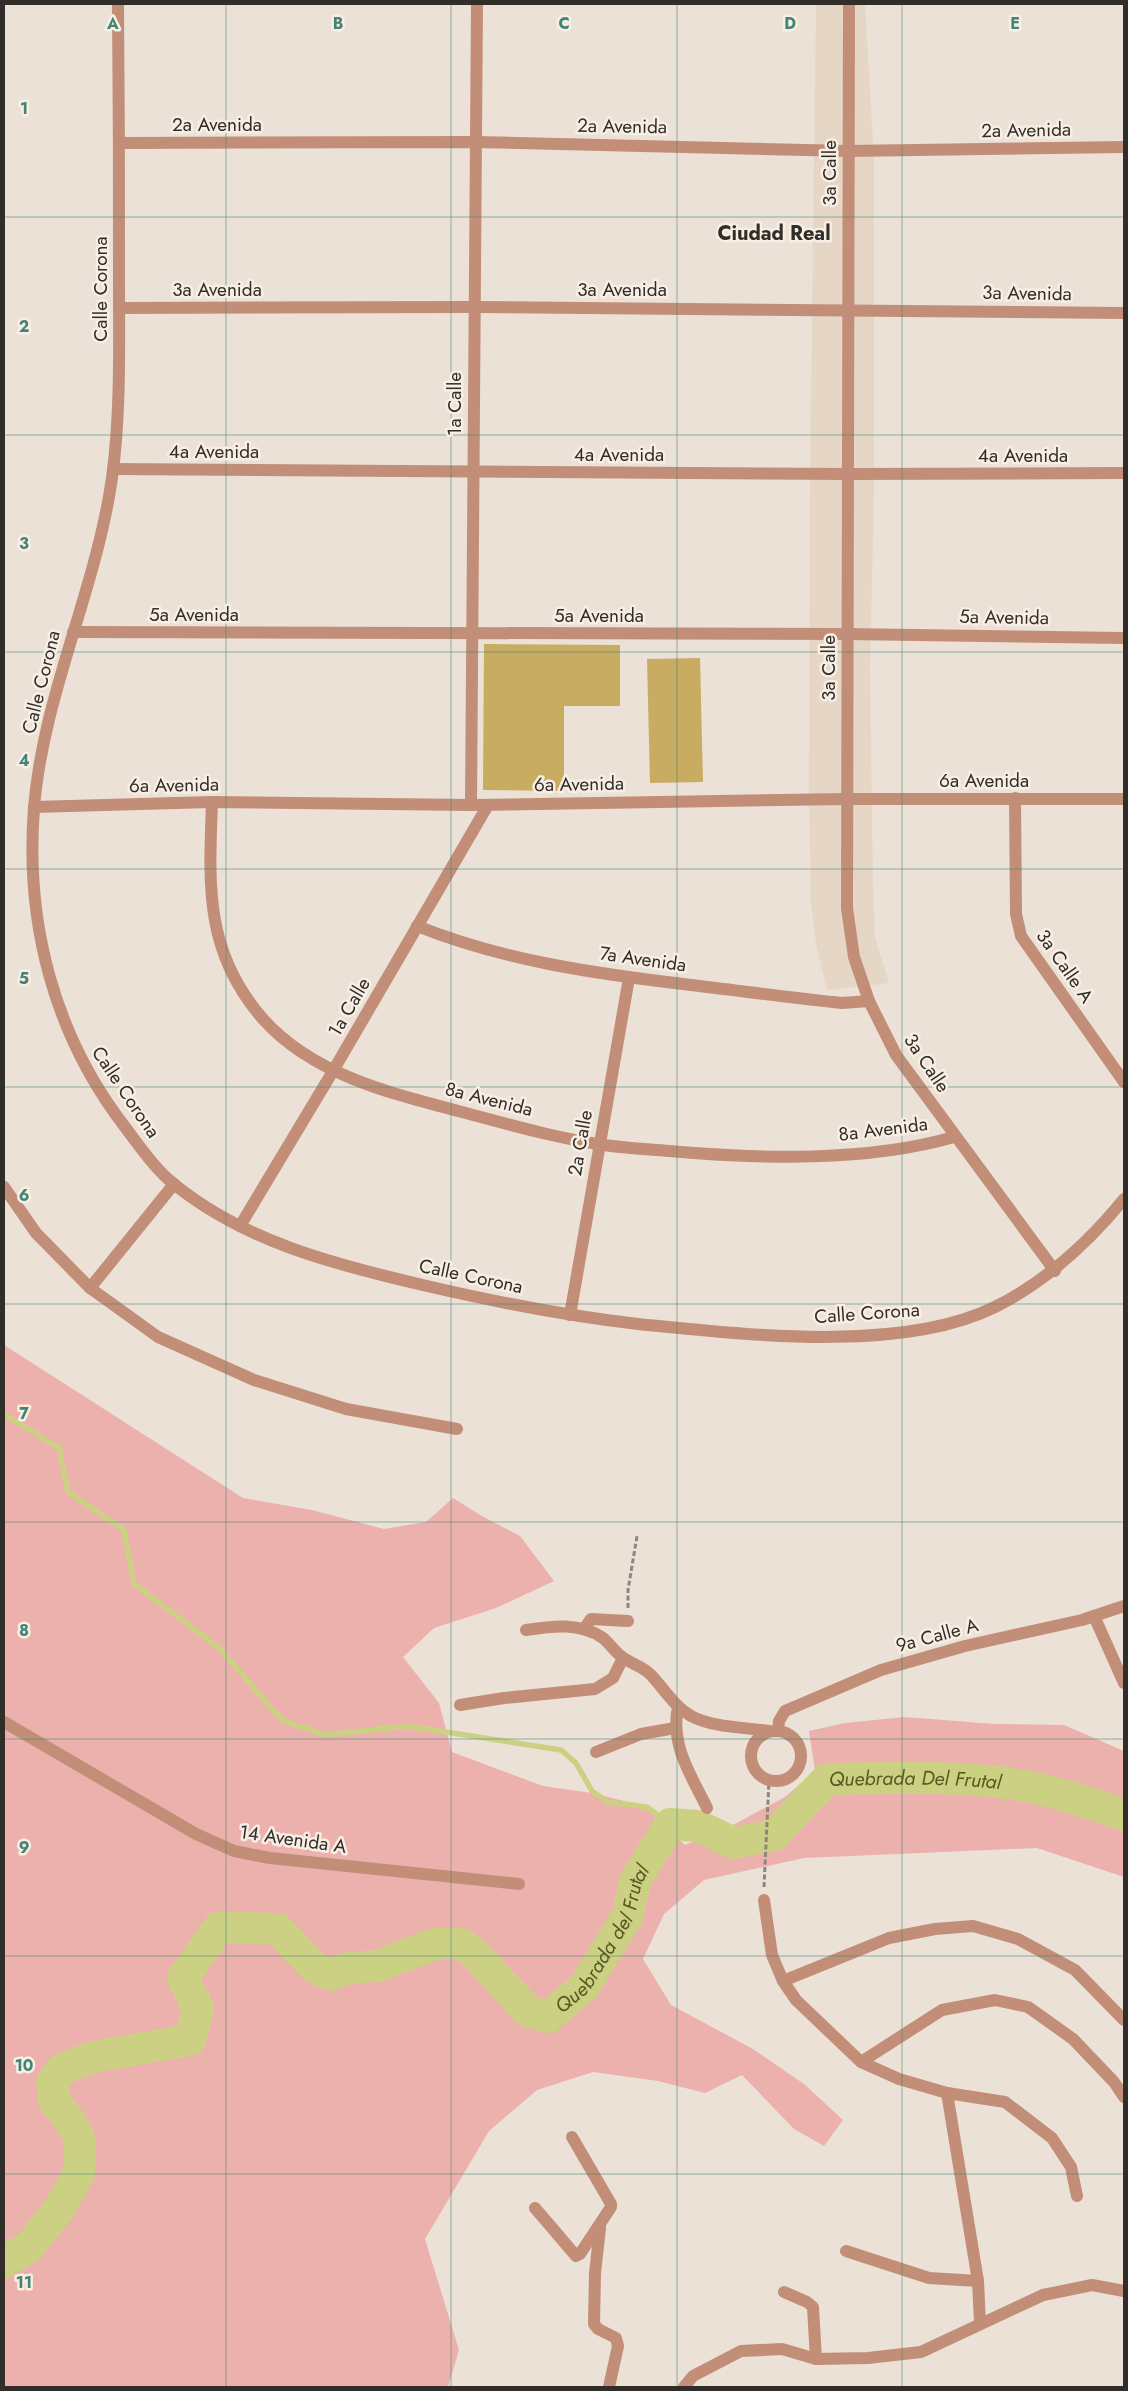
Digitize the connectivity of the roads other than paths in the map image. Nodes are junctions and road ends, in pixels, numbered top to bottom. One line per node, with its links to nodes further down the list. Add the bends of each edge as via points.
1 (118, 4): 5 (street, Calle Corona)
2 (477, 4): 4 (street, 1a Calle)
3 (848, 4): 7 (street, 3a Calle)
4 (475, 142): 5 (street, 2a Avenida); 7 (street, 2a Avenida); 8 (street, 1a Calle)
5 (119, 143): 9 (street, Calle Corona)
6 (1124, 147): 7 (street, 2a Avenida)
7 (848, 151): 10 (street, 3a Calle)
8 (473, 307): 9 (street, 3a Avenida); 10 (street, 3a Avenida); 13 (street, 1a Calle)
9 (119, 308): 12 (street, Calle Corona)
10 (848, 310): 11 (street, 3a Avenida); 15 (street, 3a Calle)
11 (1124, 313)
12 (113, 470): 13 (street, 4a Avenida); 16 (street, Calle Corona, via 101,531)
13 (473, 472): 15 (street, 4a Avenida); 17 (street, 1a Calle)
14 (1124, 473): 15 (street, 4a Avenida)
15 (848, 474): 18 (street, 3a Calle)
16 (73, 632): 17 (street, 5a Avenida); 26 (street, Calle Corona, via 43,752)
17 (473, 633): 18 (street, 5a Avenida); 25 (street, 1a Calle)
18 (847, 634): 19 (street, 5a Avenida); 21 (street, 3a Calle)
19 (1124, 638)
20 (1016, 798): 21 (street, 6a Avenida); 22 (street, 6a Avenida); 31 (street, 3a Calle A, via 1016,914 1021,936)
21 (847, 799): 24 (street, 6a Avenida); 29 (street, 3a Calle, via 847,908 854,956)
22 (1124, 799)
23 (212, 802): 25 (street, 6a Avenida); 26 (street, 6a Avenida); 30 (street, 8a Avenida, via 210,880 214,919 223,954 240,988 263,1019 294,1047)
24 (488, 804): 25 (street, 6a Avenida); 27 (street, 1a Calle)
25 (471, 805)
26 (34, 807): 34 (street, Calle Corona, via 33,873 37,920 58,1007 79,1057 98,1090 150,1160)
27 (417, 926): 28 (street, 7a Avenida, via 526,960); 30 (street, 1a Calle)
28 (629, 978): 29 (street, 7a Avenida, via 833,1002); 33 (street, 2a Calle)
29 (869, 1001): 32 (street, 3a Calle, via 896,1055)
30 (333, 1071): 33 (street, 8a Avenida, via 416,1100); 37 (street, 1a Calle)
31 (1124, 1082)
32 (954, 1137): 33 (street, 8a Avenida, via 874,1152 775,1157); 38 (street, 3a Calle)
33 (599, 1145): 40 (street, 2a Calle)
34 (174, 1184): 37 (street, Calle Corona); 39 (street)
35 (4, 1186): 39 (street, via 36,1233)
36 (1124, 1199): 38 (street, Calle Corona)
37 (240, 1226): 40 (street, Calle Corona, via 364,1272 485,1300)
38 (1054, 1271): 40 (street, Calle Corona, via 992,1309 960,1321 871,1335 736,1334)
39 (90, 1288): 41 (street, via 158,1337 254,1380 346,1409)
40 (570, 1315)
41 (457, 1430)
42 (1124, 1606): 43 (street, 9a Calle A)
43 (1094, 1616): 48 (street); 53 (street, 9a Calle A, via 965,1646 881,1670 784,1711)
44 (628, 1621): 46 (street, via 591,1619)
45 (526, 1630): 46 (street, via 575,1626)
46 (584, 1630): 47 (street, via 604,1639)
47 (623, 1658): 49 (street, via 612,1678 595,1688); 50 (street, via 650,1673)
48 (1124, 1683)
49 (460, 1705)
50 (678, 1707): 52 (street); 53 (street, via 714,1724)
51 (4, 1722): 56 (street, 14 Avenida A, via 196,1834 234,1851 270,1858)
52 (675, 1728): 54 (street, via 641,1734); 55 (street, via 680,1753)
53 (774, 1731): 53 (street, via 792,1736 797,1742 800,1764 784,1780 768,1783 756,1771 751,1755 756,1740)
54 (596, 1752)
55 (707, 1808)
56 (519, 1884)
57 (764, 1900): 58 (street, via 772,1955)
58 (783, 1981): 59 (street, via 889,1938 972,1926 1018,1939 1075,1970); 60 (street, via 796,2000)
59 (1124, 2020)
60 (861, 2062): 61 (street, via 899,2079); 62 (street, via 942,2010 995,2000 1028,2007 1073,2039)
61 (947, 2093): 64 (street, via 1005,2102 1052,2138 1072,2167); 68 (street)
62 (1124, 2097)
63 (572, 2137): 66 (street, via 611,2204)
64 (1077, 2196)
65 (535, 2208): 66 (street, via 576,2256)
66 (600, 2225): 73 (street, via 594,2324 618,2342)
67 (846, 2251): 68 (street, via 929,2278)
68 (978, 2281): 71 (street)
69 (1124, 2291): 71 (street, via 1092,2284 1051,2293)
70 (784, 2292): 72 (street, via 812,2307)
71 (980, 2323): 72 (street, via 921,2352)
72 (816, 2359): 74 (street, via 782,2349 742,2351 693,2376)
73 (609, 2387)
74 (684, 2387)

